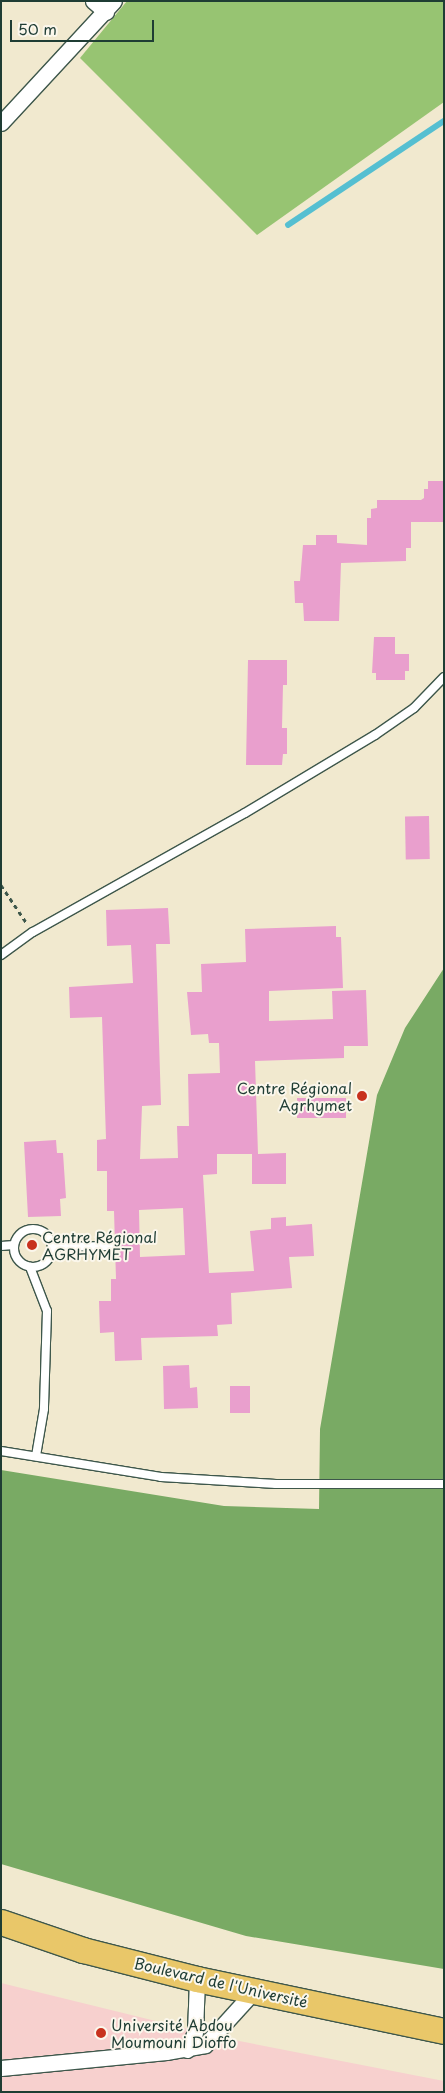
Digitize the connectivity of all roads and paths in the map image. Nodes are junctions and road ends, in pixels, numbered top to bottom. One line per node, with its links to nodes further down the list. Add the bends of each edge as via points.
1 (93, 1): 2 (street)
2 (110, 7): 3 (street)
3 (1, 124)
4 (444, 677): 6 (lane, via 414,708 375,735 245,813)
5 (1, 885): 6 (path)
6 (33, 932): 7 (lane)
7 (1, 955)
8 (14, 1245): 9 (lane); 11 (lane, via 23,1231 32,1228 47,1235); 12 (lane, via 19,1261)
9 (1, 1246)
10 (110, 1246): 11 (lane)
11 (52, 1247): 12 (lane, via 49,1259 43,1265)
12 (30, 1267): 14 (lane, via 47,1311 44,1409)
13 (1, 1451): 14 (lane)
14 (36, 1456): 15 (lane, via 161,1477 276,1484)
15 (444, 1484)
16 (1, 1922): 17 (main road, Boulevard de l'Université, via 83,1950)
17 (197, 1979): 18 (main road, Boulevard de l'Université); 20 (street, via 195,2032)
18 (254, 1991): 19 (main road, Boulevard de l'Université); 20 (street, via 204,2045)
19 (444, 2031)
20 (187, 2050): 21 (street)
21 (1, 2068)

